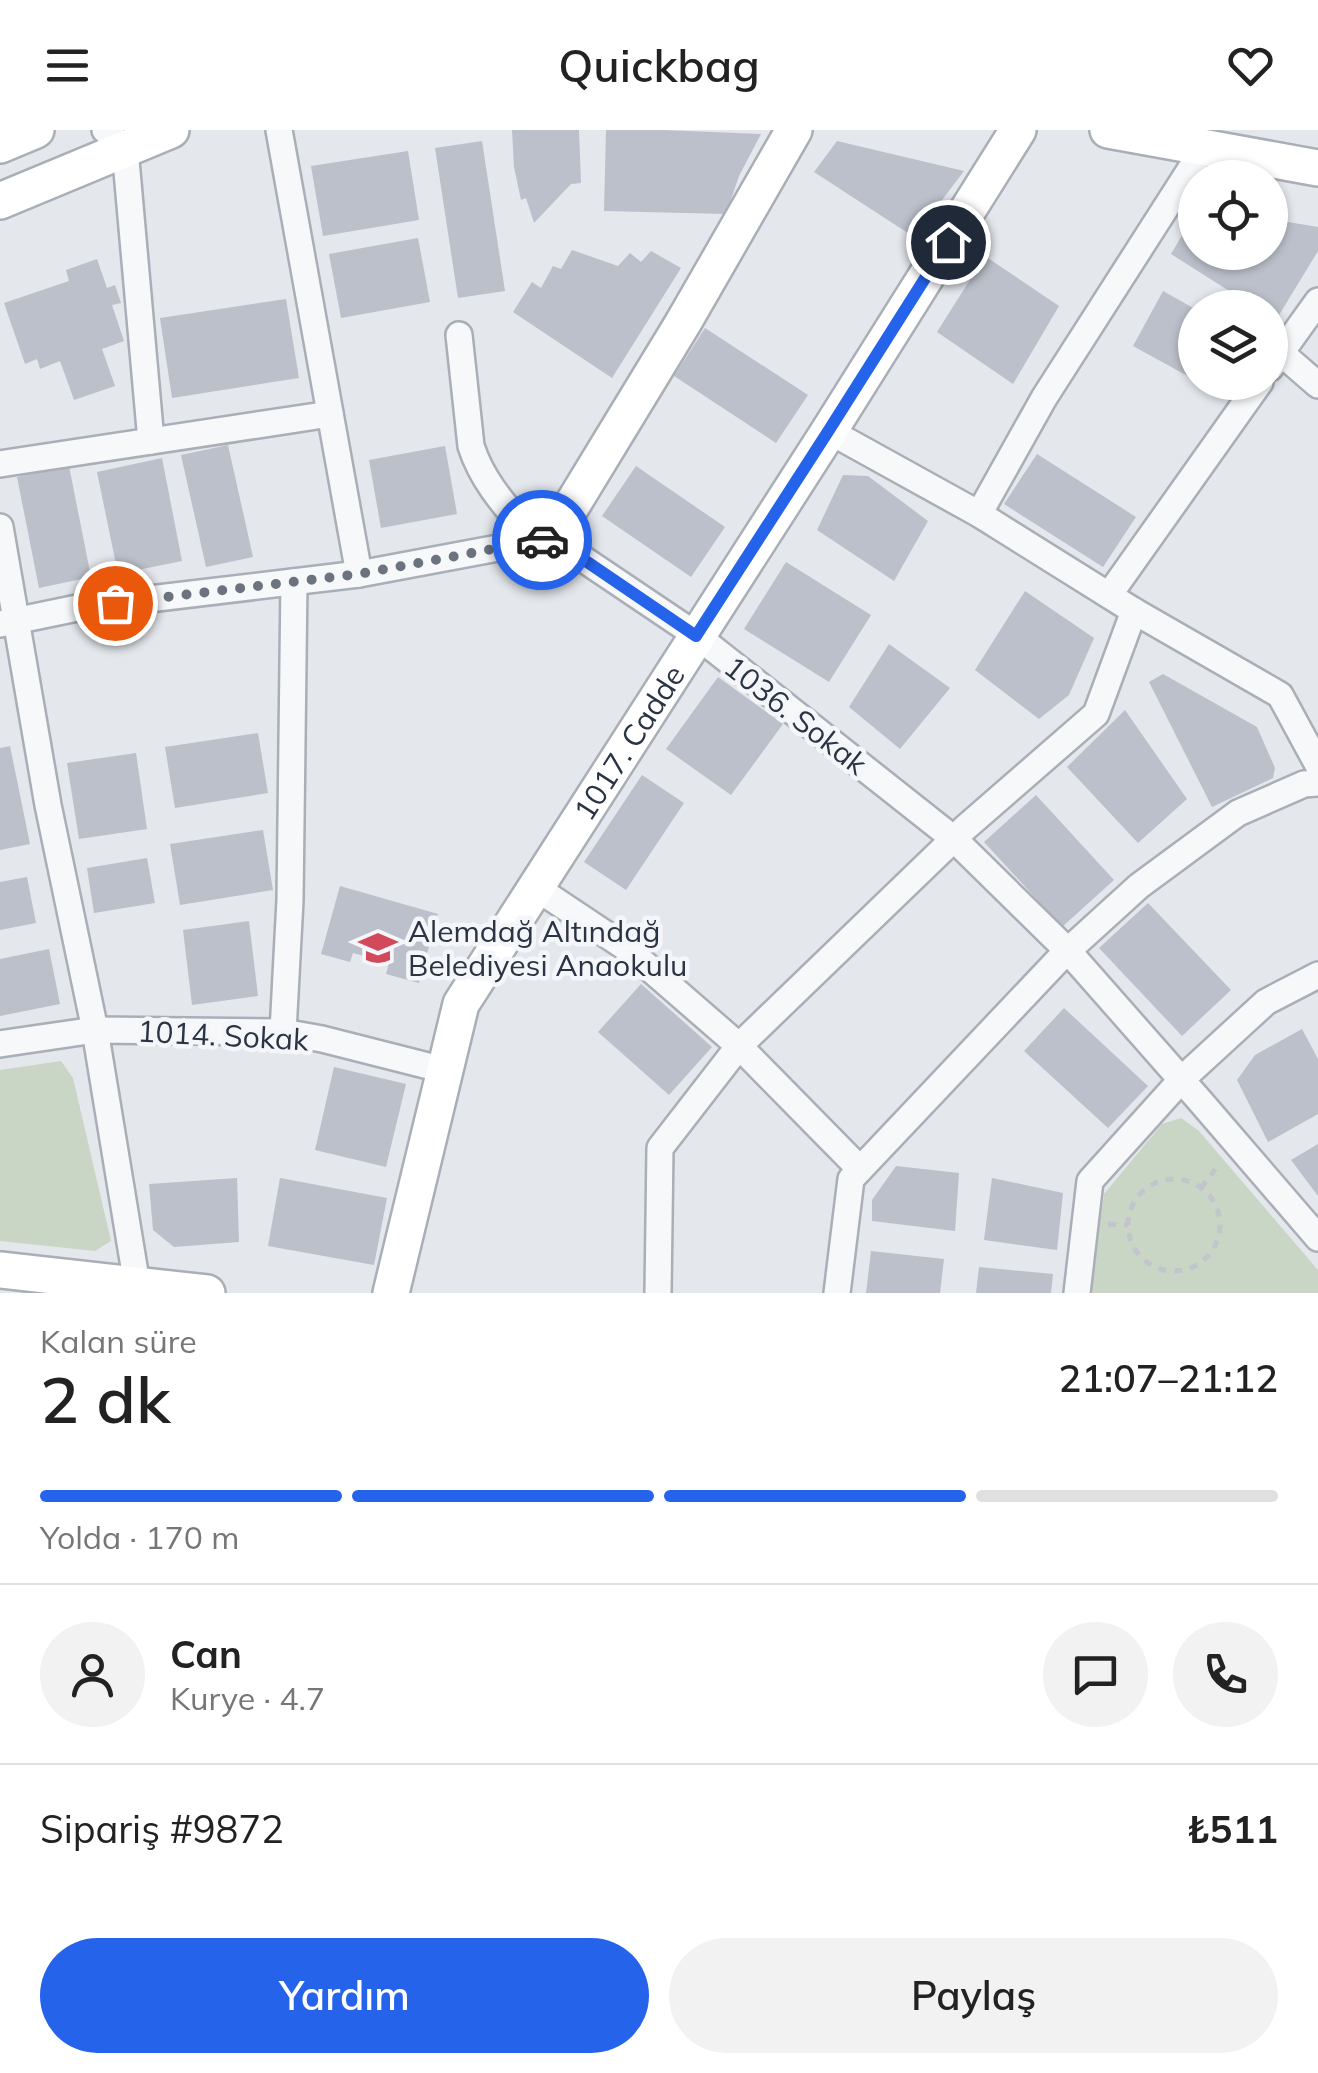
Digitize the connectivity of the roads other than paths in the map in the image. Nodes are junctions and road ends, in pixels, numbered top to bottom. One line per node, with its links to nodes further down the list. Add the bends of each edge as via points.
1 (36, 130): 8 (street)
2 (171, 130): 7 (street)
3 (280, 130): 18 (street)
4 (794, 130): 24 (street, via 684,323)
5 (1018, 130): 19 (street, 1017. Cadde)
6 (1108, 130): 9 (street)
7 (116, 140): 11 (street); 20 (street)
8 (0, 145)
9 (1204, 148): 10 (street); 22 (street, via 1044,398)
10 (1318, 168)
11 (0, 201)
12 (1318, 301): 14 (street)
13 (460, 336): 24 (street, 1036. Sokak, via 476,463 506,506)
14 (1288, 344)
15 (1288, 368): 16 (street)
16 (1318, 385)
17 (1247, 400): 27 (street)
18 (330, 414): 20 (street); 25 (street)
19 (829, 430): 22 (street); 30 (street, 1017. Cadde)
20 (151, 441): 21 (street)
21 (0, 464)
22 (979, 514): 27 (street)
23 (0, 527): 29 (street)
24 (544, 539): 25 (street); 30 (street, 1036. Sokak)
25 (359, 574): 26 (street)
26 (294, 582): 29 (street); 38 (street)
27 (1109, 595): 28 (street)
28 (1134, 611): 31 (street, via 1280,695); 33 (street, via 1096,714)
29 (8, 622): 37 (street)
30 (696, 636): 33 (street, 1036. Sokak); 34 (street, 1017. Cadde)
31 (1318, 765)
32 (1318, 782): 35 (street, via 1238,814 1139,886)
33 (954, 840): 35 (street, 1036. Sokak); 40 (street)
34 (535, 887): 40 (street, via 625,948); 41 (street, 1017. Cadde, via 461,1004)
35 (1068, 951): 42 (street, 1036. Sokak); 43 (street)
36 (1318, 975): 42 (street, via 1266,1002)
37 (95, 1030): 38 (street, 1014. Sokak); 39 (street, 1014. Sokak); 46 (street)
38 (283, 1032): 41 (street, 1014. Sokak)
39 (0, 1044)
40 (739, 1046): 43 (street); 49 (street, via 660,1148)
41 (444, 1070): 48 (street, 1017. Cadde)
42 (1182, 1079): 44 (street, 1036. Sokak); 51 (street, via 1090,1181)
43 (860, 1169): 50 (street, via 851,1179)
44 (1318, 1238)
45 (0, 1270): 46 (street)
46 (137, 1285): 47 (street)
47 (206, 1293)
48 (391, 1293)
49 (658, 1293)
50 (837, 1293)
51 (1077, 1293)

